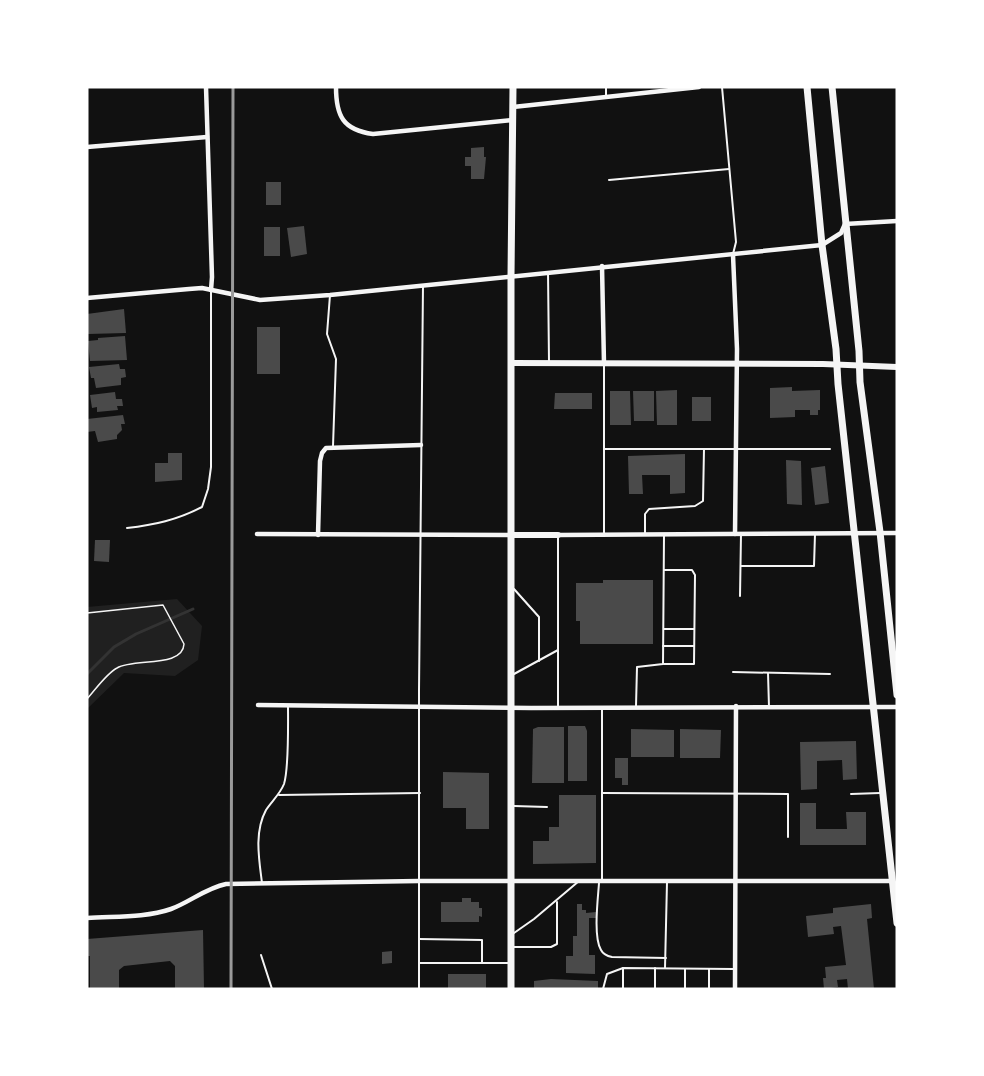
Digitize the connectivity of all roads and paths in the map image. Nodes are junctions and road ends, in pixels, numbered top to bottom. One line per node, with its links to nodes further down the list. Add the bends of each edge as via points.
1 (206, 87): 12 (street)
2 (336, 87): 11 (street, via 339,114 351,129 361,133)
3 (513, 87): 10 (main road)
4 (606, 87): 9 (lane)
5 (699, 87): 9 (street)
6 (722, 87): 14 (lane)
7 (807, 87): 18 (main road)
8 (832, 87): 17 (main road)
9 (606, 97): 10 (street)
10 (513, 107): 11 (main road)
11 (513, 120): 22 (main road)
12 (207, 137): 13 (street); 24 (street)
13 (87, 147)
14 (729, 169): 15 (lane); 19 (lane, via 736,242)
15 (609, 180)
16 (897, 221): 17 (street)
17 (845, 224): 18 (street, via 841,233); 32 (main road)
18 (822, 245): 19 (street); 31 (main road)
19 (733, 255): 20 (street); 30 (street)
20 (602, 266): 21 (street); 29 (street)
21 (548, 272): 22 (street); 28 (lane)
22 (511, 276): 23 (street); 27 (main road)
23 (423, 285): 25 (street); 34 (lane)
24 (211, 290): 25 (street, via 260,300); 26 (street); 40 (lane, via 211,467 202,507 173,520)
25 (330, 295): 35 (lane, via 327,334 336,358)
26 (87, 298)
27 (511, 363): 28 (street); 50 (main road)
28 (549, 363): 29 (street)
29 (604, 364): 30 (street); 36 (lane)
30 (736, 364): 31 (street); 38 (street)
31 (837, 365): 32 (street); 48 (main road)
32 (860, 365): 33 (street); 41 (main road)
33 (897, 367)
34 (421, 445): 35 (street); 44 (lane)
35 (333, 446): 49 (street, via 326,448 320,461)
36 (605, 449): 37 (lane); 52 (lane)
37 (704, 449): 38 (lane); 53 (lane, via 703,501 695,506 650,509 645,514)
38 (735, 449): 39 (lane); 45 (street)
39 (830, 449)
40 (127, 528)
41 (880, 532): 42 (street); 48 (street); 71 (main road)
42 (897, 533)
43 (257, 534): 49 (street)
44 (420, 534): 49 (street); 50 (street); 79 (lane)
45 (735, 534): 46 (street); 54 (street)
46 (741, 534): 47 (street); 55 (lane)
47 (815, 534): 48 (street); 55 (lane, via 814,566)
48 (854, 534): 78 (main road)
49 (318, 535)
50 (511, 535): 51 (street); 57 (main road)
51 (558, 535): 52 (street); 64 (lane)
52 (604, 535): 53 (street)
53 (645, 535): 54 (street)
54 (663, 535): 56 (lane)
55 (741, 566): 58 (lane)
56 (664, 570): 60 (lane); 61 (lane, via 695,573)
57 (511, 586): 65 (lane, via 539,617); 70 (main road)
58 (740, 596)
59 (87, 613): 72 (path, via 163,605 184,644 180,655 172,659 129,663 114,669)
60 (663, 628): 61 (lane); 62 (lane)
61 (694, 629): 63 (lane)
62 (663, 646): 63 (lane); 66 (lane)
63 (694, 646): 66 (lane, via 693,665)
64 (558, 650): 65 (lane); 81 (lane)
65 (539, 661): 70 (lane)
66 (663, 664): 76 (lane, via 637,667)
67 (733, 672): 68 (lane)
68 (768, 673): 69 (lane); 82 (lane)
69 (830, 674)
70 (511, 675): 80 (main road)
71 (897, 696)
72 (87, 699)
73 (258, 705): 74 (street)
74 (288, 705): 79 (street); 89 (lane, via 285,782)
75 (602, 706): 76 (street); 81 (street); 86 (lane)
76 (636, 706): 77 (street)
77 (736, 706): 82 (street); 87 (street)
78 (873, 706): 82 (street); 83 (street); 84 (main road)
79 (421, 707): 80 (street); 85 (lane)
80 (511, 707): 81 (street); 90 (main road)
81 (558, 707)
82 (769, 707)
83 (897, 707)
84 (883, 793): 88 (lane); 97 (main road)
85 (420, 794): 89 (lane); 93 (lane)
86 (602, 794): 87 (lane); 96 (lane)
87 (737, 794): 92 (lane, via 788,794); 99 (street)
88 (851, 794)
89 (279, 795): 100 (lane, via 266,810 261,824 258,848)
90 (511, 806): 91 (lane); 94 (main road)
91 (547, 807)
92 (788, 837)
93 (419, 881): 94 (street); 100 (street); 105 (lane)
94 (511, 881): 95 (street); 104 (main road)
95 (579, 881): 96 (street); 101 (lane)
96 (600, 881): 98 (street); 108 (lane, via 601,951 612,957)
97 (895, 881): 99 (street); 103 (main road)
98 (667, 882): 99 (street); 108 (lane)
99 (736, 882): 117 (street)
100 (262, 883): 102 (street, via 220,885 169,909)
101 (557, 902): 104 (lane); 106 (lane, via 555,946)
102 (87, 918)
103 (897, 922)
104 (511, 935): 106 (main road)
105 (419, 939): 109 (lane); 110 (lane, via 482,940)
106 (511, 947): 111 (main road)
107 (261, 955): 118 (lane)
108 (666, 958): 114 (lane)
109 (419, 963): 110 (lane); 119 (lane)
110 (482, 963): 111 (lane)
111 (511, 963): 120 (main road)
112 (623, 968): 113 (lane); 121 (lane, via 607,974); 122 (lane)
113 (655, 968): 114 (lane); 123 (lane)
114 (665, 968): 115 (lane)
115 (685, 969): 116 (lane); 124 (lane)
116 (709, 969): 117 (lane); 125 (lane)
117 (734, 969): 126 (street)
118 (272, 989)
119 (419, 989)
120 (511, 989)
121 (603, 989)
122 (623, 989)
123 (655, 989)
124 (685, 989)
125 (710, 989)
126 (735, 989)

